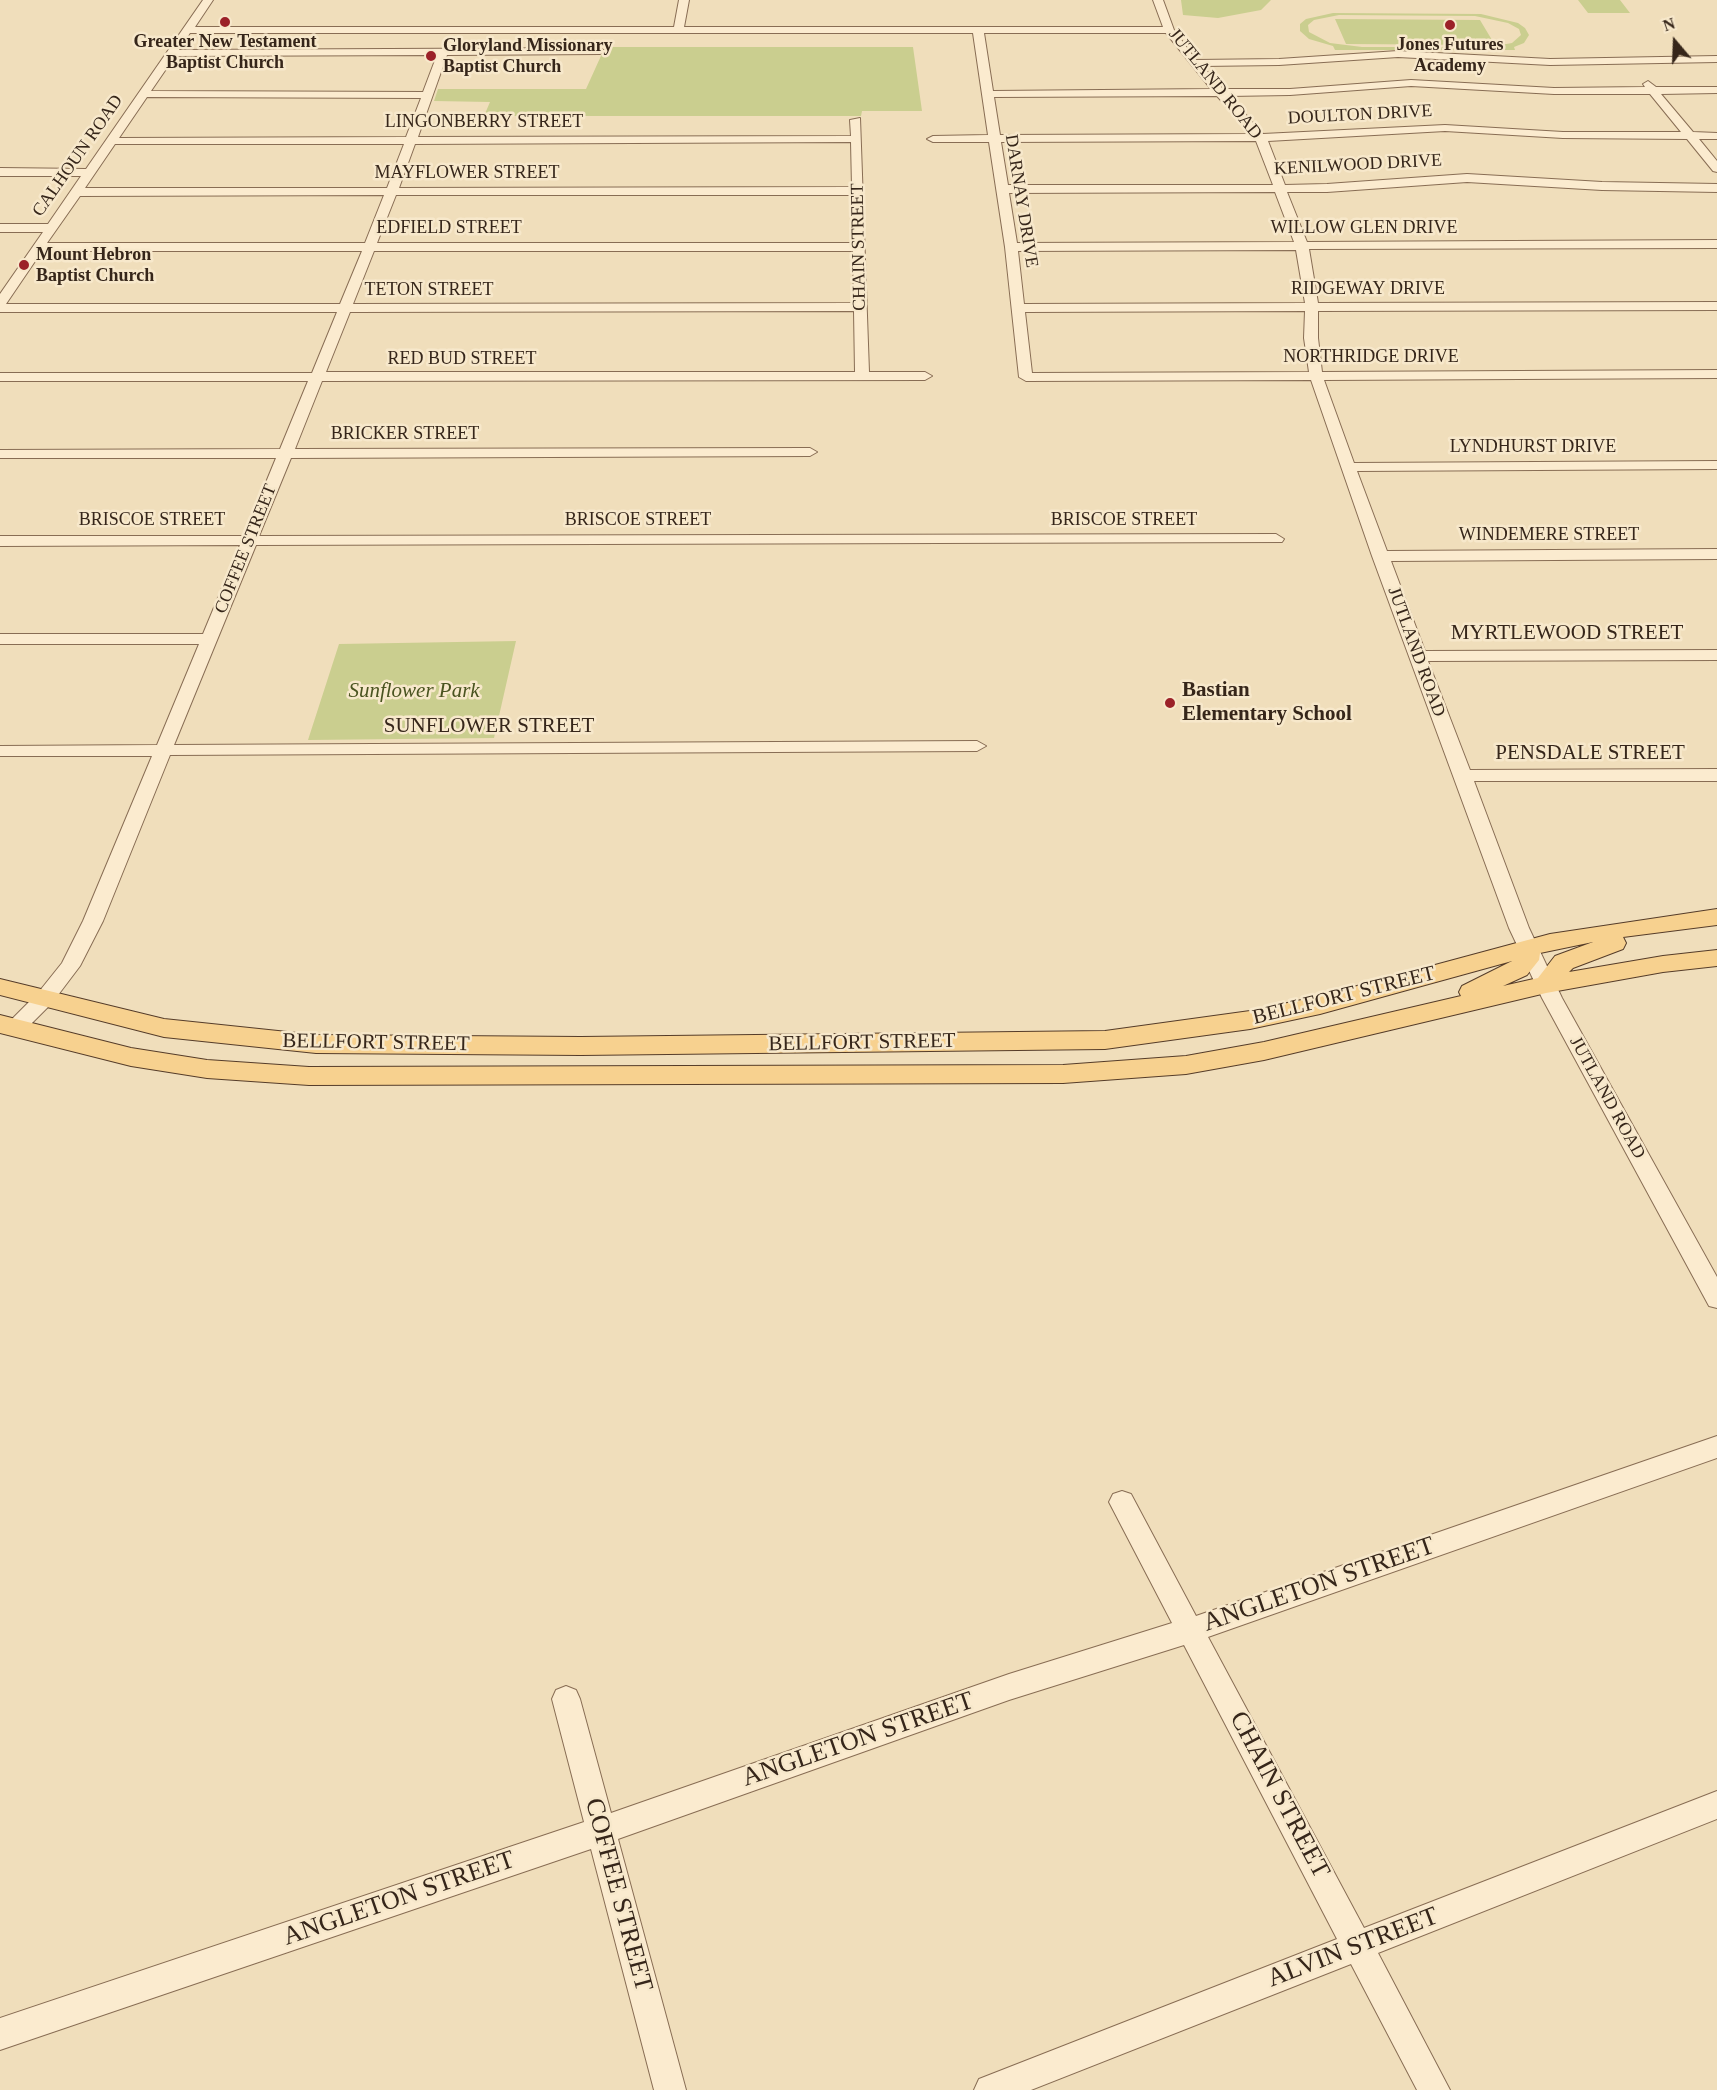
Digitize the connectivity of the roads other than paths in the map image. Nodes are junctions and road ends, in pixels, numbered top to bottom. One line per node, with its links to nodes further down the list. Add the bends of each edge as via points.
1 (208, 0): 5 (street, CALHOUN ROAD)
2 (684, 0): 4 (street)
3 (1158, 0): 7 (street, JUTLAND ROAD)
4 (679, 29): 5 (street); 6 (street)
5 (187, 30): 10 (street, CALHOUN ROAD)
6 (978, 30): 7 (street); 18 (street, DARNAY DRIVE)
7 (1169, 30): 12 (street, JUTLAND ROAD)
8 (600, 51): 9 (street)
9 (443, 52): 10 (street); 19 (street, COFFEE STREET)
10 (173, 53): 17 (street, CALHOUN ROAD)
11 (1717, 59): 13 (street)
12 (1193, 63): 13 (street, via 1398,54); 15 (street, JUTLAND ROAD)
13 (1636, 70): 16 (street)
14 (1717, 90): 16 (street)
15 (1222, 92): 16 (street, via 1290,92 1420,83); 18 (street); 23 (street, JUTLAND ROAD)
16 (1654, 92): 22 (street)
17 (142, 94): 19 (street); 28 (street, CALHOUN ROAD)
18 (986, 94): 26 (street, DARNAY DRIVE)
19 (427, 95): 27 (street, COFFEE STREET)
20 (856, 120): 24 (street, CHAIN STREET)
21 (1717, 136): 22 (street, DOULTON DRIVE)
22 (1691, 137): 23 (street, DOULTON DRIVE, via 1445,128); 29 (street)
23 (1261, 138): 26 (street, DOULTON DRIVE); 32 (street, JUTLAND ROAD)
24 (857, 139): 27 (street, LINGONBERRY STREET); 36 (street, CHAIN STREET)
25 (933, 139): 26 (street, DOULTON DRIVE)
26 (993, 139): 34 (street, DARNAY DRIVE)
27 (409, 140): 28 (street, LINGONBERRY STREET); 35 (street, COFFEE STREET)
28 (111, 141): 31 (street, CALHOUN ROAD)
29 (1717, 169)
30 (0, 172): 31 (street)
31 (88, 173): 37 (street, CALHOUN ROAD)
32 (1282, 188): 33 (street, KENILWOOD DRIVE, via 1467,178); 34 (street, KENILWOOD DRIVE); 41 (street, JUTLAND ROAD)
33 (1717, 188)
34 (1001, 189): 45 (street, DARNAY DRIVE)
35 (392, 191): 36 (street, MAYFLOWER STREET); 37 (street, MAYFLOWER STREET); 43 (street, COFFEE STREET)
36 (858, 191): 44 (street, CHAIN STREET)
37 (76, 192): 39 (street, CALHOUN ROAD)
38 (0, 228): 39 (street)
39 (50, 228): 42 (street, CALHOUN ROAD)
40 (1717, 244): 41 (street, WILLOW GLEN DRIVE)
41 (1302, 246): 45 (street, WILLOW GLEN DRIVE); 50 (street, JUTLAND ROAD)
42 (38, 247): 43 (street, EDFIELD STREET); 46 (street, CALHOUN ROAD)
43 (369, 247): 44 (street, EDFIELD STREET); 52 (street, COFFEE STREET)
44 (860, 247): 49 (street, CHAIN STREET)
45 (1011, 247): 53 (street, DARNAY DRIVE)
46 (6, 286): 47 (street, CALHOUN ROAD)
47 (0, 303)
48 (1717, 306): 50 (street, RIDGEWAY DRIVE)
49 (859, 307): 52 (street, TETON STREET); 55 (street, CHAIN STREET)
50 (1312, 307): 53 (street, RIDGEWAY DRIVE); 56 (street, JUTLAND ROAD)
51 (0, 308): 52 (street, TETON STREET)
52 (344, 308): 59 (street, COFFEE STREET)
53 (1018, 308): 60 (street, DARNAY DRIVE)
54 (1717, 374): 56 (street, NORTHRIDGE DRIVE)
55 (862, 375): 57 (street, RED BUD STREET); 59 (street, RED BUD STREET)
56 (1316, 375): 60 (street, NORTHRIDGE DRIVE); 65 (street, JUTLAND ROAD)
57 (925, 376)
58 (0, 377): 59 (street, RED BUD STREET)
59 (317, 377): 63 (street, COFFEE STREET)
60 (1026, 377)
61 (810, 452): 63 (street, BRICKER STREET)
62 (0, 454): 63 (street, BRICKER STREET)
63 (284, 454): 67 (street, COFFEE STREET)
64 (1717, 465): 65 (street, LYNDHURST DRIVE)
65 (1349, 467): 70 (street, JUTLAND ROAD)
66 (1276, 539): 67 (street, BRISCOE STREET)
67 (249, 540): 68 (street, BRISCOE STREET); 72 (street, COFFEE STREET)
68 (0, 541)
69 (1717, 554): 70 (street, WINDEMERE STREET)
70 (1380, 556): 74 (street, JUTLAND ROAD)
71 (0, 639): 72 (street)
72 (210, 639): 77 (street, COFFEE STREET)
73 (1717, 655): 74 (street, MYRTLEWOOD STREET)
74 (1418, 656): 79 (street, JUTLAND ROAD)
75 (977, 746): 77 (street, SUNFLOWER STREET)
76 (0, 751): 77 (street, SUNFLOWER STREET)
77 (165, 751): 86 (street, COFFEE STREET, via 93,921 70,966)
78 (1717, 775): 79 (street, PENSDALE STREET)
79 (1463, 776): 82 (street, JUTLAND ROAD)
80 (1717, 917): 81 (main road, BELLFORT STREET)
81 (1679, 921): 82 (main road, BELLFORT STREET); 84 (main road, via 1573,957 1558,967)
82 (1528, 948): 84 (street, JUTLAND ROAD); 87 (main road, BELLFORT STREET); 88 (main road, via 1527,960 1518,969)
83 (1717, 958): 84 (main road, BELLFORT STREET)
84 (1546, 985): 88 (main road, BELLFORT STREET); 99 (street, JUTLAND ROAD)
85 (0, 987): 86 (main road, BELLFORT STREET)
86 (45, 998): 89 (street, COFFEE STREET); 92 (main road, BELLFORT STREET, via 164,1028)
87 (1320, 1005): 90 (main road); 91 (main road, BELLFORT STREET, via 1250,1020)
88 (1430, 1011): 90 (main road, BELLFORT STREET)
89 (8, 1026): 96 (main road, BELLFORT STREET, via 131,1057 207,1069)
90 (1342, 1033): 95 (main road, BELLFORT STREET, via 1186,1065)
91 (1106, 1040): 93 (main road, BELLFORT STREET); 95 (main road)
92 (316, 1044): 94 (main road, BELLFORT STREET); 96 (main road)
93 (845, 1044): 94 (main road, BELLFORT STREET); 98 (main road)
94 (581, 1046): 97 (main road)
95 (1114, 1071): 98 (main road, BELLFORT STREET)
96 (309, 1076): 97 (main road, BELLFORT STREET)
97 (579, 1076): 98 (main road, BELLFORT STREET)
98 (844, 1076)
99 (1717, 1299)
100 (1717, 1447): 102 (street, ANGLETON STREET)
101 (1122, 1502): 102 (street, CHAIN STREET)
102 (1191, 1630): 105 (street, ANGLETON STREET, via 1009,1687); 106 (street, CHAIN STREET)
103 (566, 1699): 105 (street, COFFEE STREET)
104 (1717, 1805): 106 (street, ALVIN STREET)
105 (601, 1831): 107 (street, ANGLETON STREET); 108 (street, COFFEE STREET)
106 (1359, 1946): 109 (street, ALVIN STREET); 110 (street, CHAIN STREET)
107 (0, 2034)
108 (670, 2090)
109 (990, 2090)
110 (1434, 2090)

